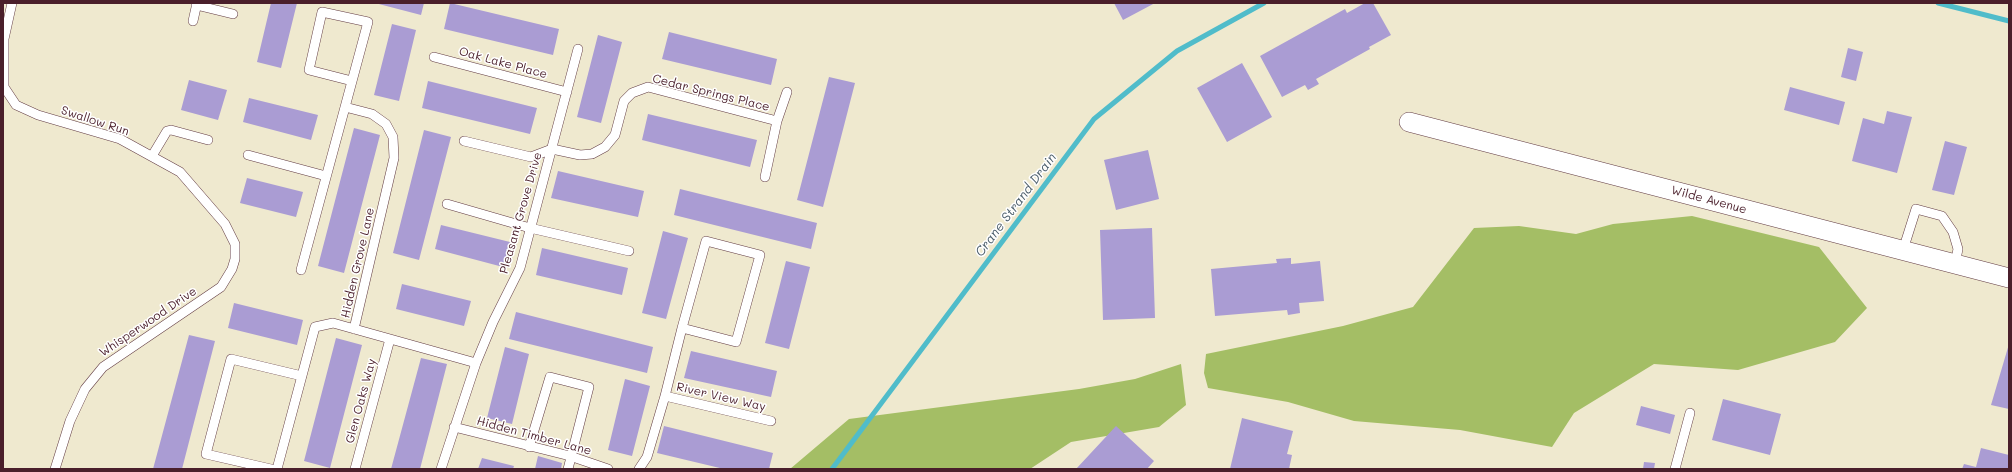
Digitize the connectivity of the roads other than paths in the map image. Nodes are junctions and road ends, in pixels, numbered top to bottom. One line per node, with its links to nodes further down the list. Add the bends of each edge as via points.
1 (12, 3): 17 (lane, Swallow Run, via 4,39 4,87 16,105 38,115 120,139)
2 (197, 4): 3 (lane); 4 (lane)
3 (233, 14)
4 (193, 21)
5 (578, 49): 8 (lane, Pleasant Grove Drive)
6 (434, 57): 8 (lane, Oak Lake Place)
7 (352, 81): 7 (lane, via 309,70 322,12 368,22); 10 (lane)
8 (567, 92): 15 (lane, Pleasant Grove Drive)
9 (788, 92): 11 (lane)
10 (345, 107): 18 (lane); 29 (lane, Hidden Grove Lane, via 372,114 386,124 393,137 394,158)
11 (777, 122): 15 (lane, Cedar Springs Place, via 648,87 632,93 624,101 614,135 605,147 592,154 580,155); 19 (lane)
12 (1409, 122): 22 (street, Wilde Avenue)
13 (208, 140): 17 (lane, via 167,131)
14 (464, 141): 15 (lane, Cedar Springs Place, via 531,157)
15 (552, 150): 21 (lane, Pleasant Grove Drive)
16 (248, 155): 18 (lane)
17 (152, 156): 27 (lane, Swallow Run, via 180,172 225,224 235,244 235,259)
18 (326, 176): 25 (lane)
19 (765, 177)
20 (447, 204): 21 (lane)
21 (530, 228): 23 (lane); 31 (lane, Pleasant Grove Drive, via 520,268)
22 (1903, 250): 24 (street, Wilde Avenue); 24 (lane, via 1916,209 1942,216 1953,232 1958,250)
23 (630, 251)
24 (1955, 264): 26 (street, Wilde Avenue)
25 (301, 270)
26 (2009, 278)
27 (221, 287): 39 (lane, Whisperwood Drive, via 103,367 84,389 70,421)
28 (682, 328): 28 (lane, via 706,241 760,255 736,342); 33 (lane)
29 (354, 329): 30 (lane, Hidden Grove Lane); 32 (lane, via 333,323 315,327)
30 (390, 339): 31 (lane, Hidden Grove Lane); 42 (lane, Glen Oaks Way)
31 (476, 363): 36 (lane, Pleasant Grove Drive)
32 (302, 376): 40 (lane, via 231,359 206,454); 41 (lane)
33 (665, 396): 35 (lane, River View Way); 46 (lane, via 647,457)
34 (1690, 413): 47 (lane)
35 (771, 421)
36 (454, 427): 37 (lane, Hidden Timber Lane); 43 (lane, Pleasant Grove Drive)
37 (529, 447): 38 (lane, Hidden Timber Lane); 38 (lane, via 550,377 589,387)
38 (570, 456): 44 (lane); 45 (lane, Hidden Timber Lane)
39 (55, 469)
40 (271, 469)
41 (277, 469)
42 (355, 469)
43 (441, 469)
44 (568, 469)
45 (608, 469)
46 (640, 469)
47 (1675, 469)

